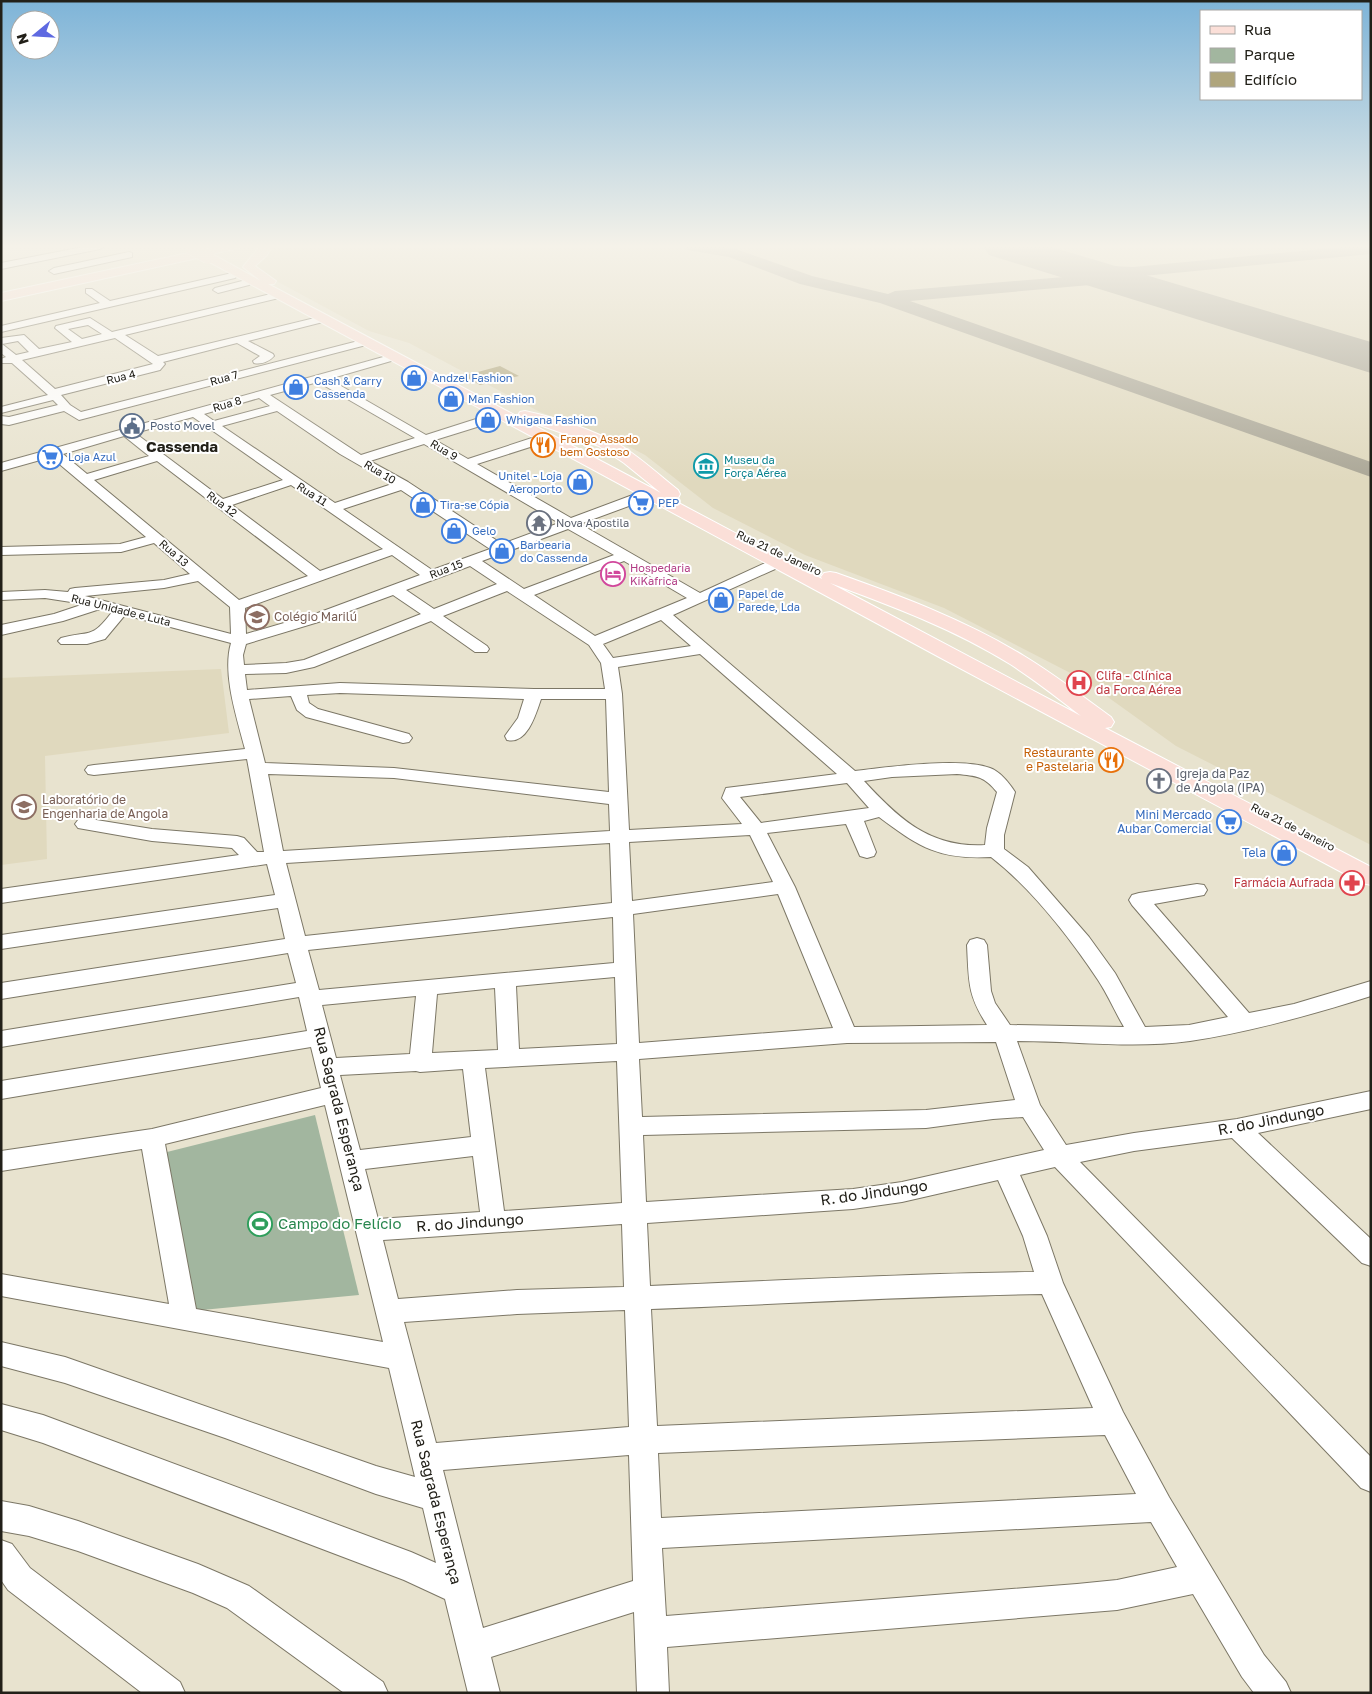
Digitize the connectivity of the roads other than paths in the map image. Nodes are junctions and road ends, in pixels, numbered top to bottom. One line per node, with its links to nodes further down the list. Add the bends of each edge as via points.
1 (26, 325): 8 (street)
2 (66, 325): 13 (street, via 60,328)
3 (100, 325): 9 (street)
4 (156, 325): 9 (street)
5 (299, 325): 10 (street, Rua 4)
6 (334, 325): 12 (main road, Rua 21 de Janeiro)
7 (342, 325): 39 (main road, Rua 21 de Janeiro, via 493,403)
8 (1, 329)
9 (114, 336): 13 (street); 18 (street)
10 (239, 340): 18 (street, Rua 4); 20 (street, via 269,356)
11 (1, 341): 15 (street, via 20,337)
12 (366, 342): 16 (main road, Rua 21 de Janeiro); 20 (street, Rua 7)
13 (80, 343): 15 (street)
14 (1, 347): 17 (street)
15 (38, 354): 17 (street)
16 (394, 357): 24 (street, Rua 8); 33 (main road, Rua 21 de Janeiro)
17 (15, 359): 19 (street); 26 (street)
18 (156, 360): 22 (street, Rua 4, via 159,366)
19 (1, 362)
20 (256, 365): 23 (street, Rua 7); 25 (street)
21 (218, 369): 23 (street)
22 (127, 375): 26 (street, Rua 4); 28 (street)
23 (230, 377): 28 (street, Rua 7)
24 (320, 378): 25 (street, Rua 8); 37 (street, Rua 9)
25 (285, 387): 27 (street, Rua 8)
26 (55, 394): 29 (street); 31 (street, Rua 4)
27 (260, 394): 30 (street, Rua 10); 32 (street, Rua 8)
28 (156, 396): 29 (street, Rua 7, via 83,416 76,416)
29 (66, 407): 34 (street, via 9,421)
30 (279, 407): 35 (street); 43 (street, Rua 10)
31 (1, 410)
32 (195, 413): 35 (street, Rua 11); 36 (street, Rua 8)
33 (502, 414): 37 (street); 38 (main road, Rua 21 de Janeiro)
34 (1, 420)
35 (214, 425): 47 (street, Rua 11)
36 (126, 432): 40 (street, Rua 8); 42 (street, Rua 12)
37 (424, 438): 43 (street); 44 (street, Rua 9)
38 (545, 438): 41 (main road, Rua 21 de Janeiro); 44 (street)
39 (608, 445): 41 (main road, via 586,437 570,439 567,445); 69 (main road, Rua 21 de Janeiro, via 682,502 730,529 804,567)
40 (53, 452): 45 (street, Rua 8); 46 (street, Rua 13)
41 (577, 455): 49 (main road, Rua 21 de Janeiro)
42 (158, 457): 46 (street); 50 (street, Rua 12)
43 (359, 460): 48 (street, Rua 10)
44 (466, 464): 52 (street, Rua 9)
45 (1, 466)
46 (85, 478): 53 (street, Rua 13)
47 (292, 481): 50 (street); 51 (street, Rua 11)
48 (403, 486): 51 (street); 54 (street, Rua 10)
49 (650, 493): 52 (street, Rua 15); 59 (main road, Rua 21 de Janeiro)
50 (221, 504): 62 (street, Rua 12)
51 (334, 508): 55 (street, Rua 11)
52 (568, 524): 54 (street, Rua 15); 57 (street, Rua 9)
53 (157, 538): 56 (street, via 122,548); 61 (street, Rua 13)
54 (500, 549): 58 (street, Rua 15)
55 (393, 550): 60 (street, Rua 11); 62 (street)
56 (1, 551)
57 (624, 556): 66 (street); 68 (street, Rua 9)
58 (471, 560): 60 (street, Rua 15); 63 (street)
59 (779, 562): 68 (street); 74 (main road, Rua 21 de Janeiro)
60 (430, 575): 64 (street, Rua 15)
61 (200, 576): 65 (street, via 164,584); 71 (street, Rua 13)
62 (319, 577): 71 (street)
63 (508, 585): 66 (street); 75 (street)
64 (395, 589): 75 (street); 78 (street, Rua 15, via 300,624)
65 (45, 594): 67 (street, Rua Unidade e Luta); 70 (street, Rua Unidade e Luta)
66 (522, 595): 79 (street)
67 (3, 598)
68 (698, 599): 73 (street)
69 (904, 603): 74 (main road, via 932,620 934,627 919,631); 84 (main road, Rua 21 de Janeiro, via 986,643)
70 (99, 604): 72 (street, Rua Unidade e Luta); 76 (street, via 58,618)
71 (237, 606): 78 (street)
72 (121, 610): 77 (street, via 102,635); 78 (street, Rua Unidade e Luta)
73 (663, 614): 79 (street); 81 (street)
74 (874, 614): 86 (main road, Rua 21 de Janeiro)
75 (433, 615): 80 (street); 83 (street, via 308,664)
76 (1, 630)
77 (66, 641)
78 (239, 641): 83 (street, Rua Sagrada Esperança)
79 (594, 642): 82 (street)
80 (481, 649)
81 (702, 649): 82 (street); 94 (street)
82 (609, 663): 88 (street)
83 (236, 670): 89 (street, Rua Sagrada Esperança)
84 (1044, 679): 86 (main road, via 986,647 972,644 962,649 967,659); 104 (main road, Rua 21 de Janeiro, via 1150,752)
85 (298, 690): 87 (street, via 340,688); 89 (street); 91 (street, via 298,700 304,710)
86 (1024, 693): 105 (main road, Rua 21 de Janeiro)
87 (534, 694): 88 (street); 90 (street, via 526,720)
88 (614, 694): 95 (street)
89 (240, 695): 92 (street, Rua Sagrada Esperança)
90 (513, 736)
91 (403, 738)
92 (256, 760): 93 (street); 95 (street); 103 (street, Rua Sagrada Esperança, via 271,842)
93 (94, 770)
94 (851, 778): 96 (street); 99 (street, via 732,792 731,798); 101 (street, via 938,769 985,772 995,778 1006,792 1005,805 995,829)
95 (618, 799): 100 (street)
96 (882, 810): 97 (street); 101 (street, via 919,838 936,846 972,852)
97 (853, 817): 99 (street); 102 (street)
98 (84, 824): 103 (street, via 152,835 237,842)
99 (756, 829): 100 (street); 106 (street)
100 (619, 837): 103 (street); 110 (street)
101 (995, 851): 123 (street, via 1021,871 1082,942 1108,978)
102 (867, 852)
103 (264, 858): 108 (street); 109 (street, Rua Sagrada Esperança)
104 (1371, 867)
105 (1371, 877)
106 (785, 888): 110 (street); 122 (street)
107 (1197, 890): 120 (street, via 1139,900)
108 (1, 896)
109 (287, 900): 111 (street); 112 (street, Rua Sagrada Esperança)
110 (622, 909): 112 (street); 114 (street)
111 (1, 942)
112 (298, 944): 118 (street); 119 (street, Rua Sagrada Esperança)
113 (976, 945): 121 (street, via 980,992)
114 (624, 969): 115 (street); 126 (street)
115 (505, 981): 117 (street); 127 (street)
116 (1371, 988): 120 (street, via 1294,1012)
117 (427, 989): 119 (street); 129 (street)
118 (1, 990)
119 (310, 993): 124 (street, Rua Sagrada Esperança); 125 (street)
120 (1245, 1023): 123 (street, via 1189,1033)
121 (1004, 1034): 122 (street); 123 (street); 134 (street)
122 (848, 1036): 126 (street)
123 (1139, 1036)
124 (321, 1037): 130 (street, Rua Sagrada Esperança); 131 (street)
125 (1, 1040)
126 (628, 1052): 127 (street); 135 (street)
127 (509, 1059): 128 (street)
128 (473, 1060): 129 (street); 138 (street)
129 (420, 1064): 130 (street)
130 (328, 1067): 132 (street, Rua Sagrada Esperança)
131 (1, 1090)
132 (335, 1094): 137 (street); 141 (street, Rua Sagrada Esperança)
133 (1371, 1100): 136 (street, R. do Jindungo)
134 (1029, 1108): 135 (street, via 926,1119); 139 (street)
135 (631, 1126): 143 (street)
136 (1237, 1128): 139 (street, R. do Jindungo); 146 (street)
137 (152, 1138): 140 (street); 151 (street)
138 (483, 1145): 141 (street); 144 (street)
139 (1060, 1156): 142 (street, R. do Jindungo); 158 (street)
140 (1, 1161)
141 (352, 1161): 145 (street, Rua Sagrada Esperança)
142 (1005, 1169): 143 (street, R. do Jindungo, via 902,1192 853,1199); 147 (street, via 1035,1236)
143 (634, 1212): 144 (street, R. do Jindungo); 149 (street)
144 (493, 1222): 145 (street, R. do Jindungo)
145 (369, 1230): 150 (street, Rua Sagrada Esperança)
146 (1371, 1255)
147 (1050, 1283): 149 (street, via 935,1284); 155 (street)
148 (1, 1285): 151 (street)
149 (637, 1297): 150 (street); 156 (street)
150 (389, 1311): 153 (street, Rua Sagrada Esperança)
151 (186, 1318): 153 (street)
152 (1, 1354): 159 (street, via 65,1370 376,1480)
153 (401, 1358): 157 (street, Rua Sagrada Esperança)
154 (1, 1417): 165 (street, via 43,1429 411,1567)
155 (1114, 1421): 156 (street); 160 (street)
156 (643, 1440): 157 (street); 162 (street)
157 (425, 1458): 159 (street, Rua Sagrada Esperança)
158 (1371, 1478)
159 (435, 1497): 165 (street, Rua Sagrada Esperança)
160 (1159, 1507): 162 (street); 164 (street)
161 (1, 1516): 170 (street, via 78,1536 198,1579 238,1597)
162 (646, 1534): 166 (street)
163 (1, 1555): 169 (street, via 19,1579)
164 (1200, 1577): 167 (street, via 1117,1595); 173 (street, via 1253,1666)
165 (458, 1589): 168 (street, Rua Sagrada Esperança)
166 (649, 1592): 167 (street); 168 (street)
167 (650, 1633): 172 (street)
168 (472, 1647): 171 (street, Rua Sagrada Esperança)
169 (170, 1693)
170 (372, 1693)
171 (484, 1693)
172 (653, 1693)
173 (1275, 1693)

